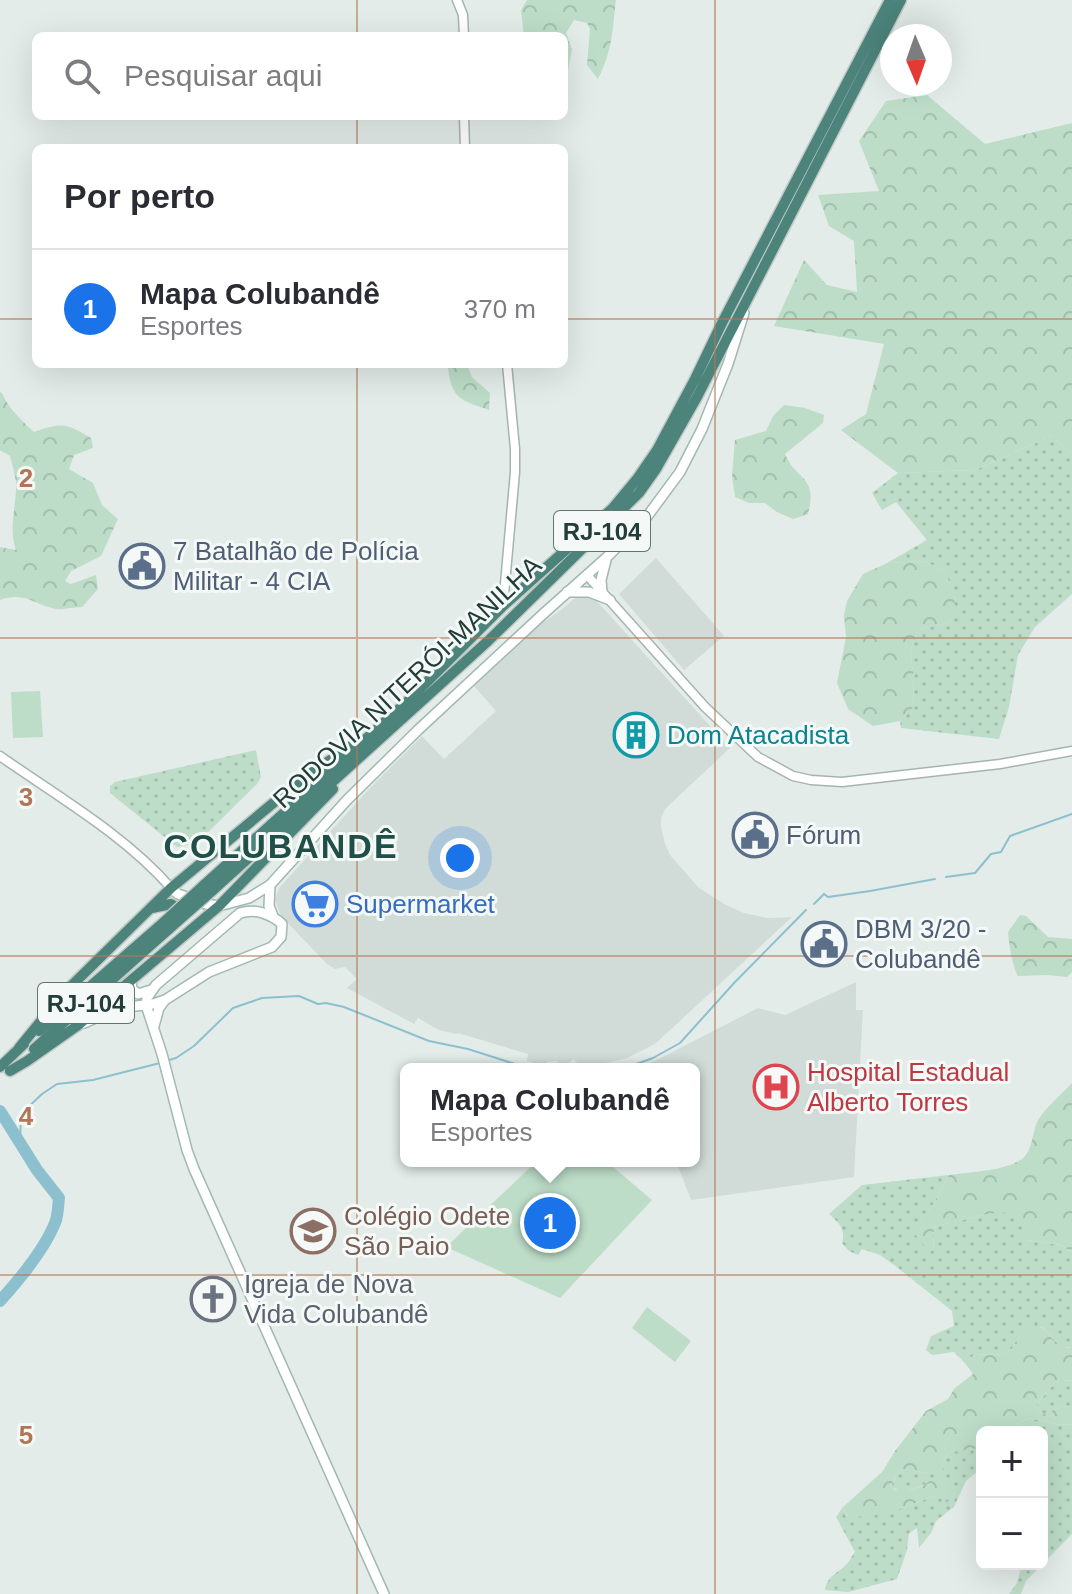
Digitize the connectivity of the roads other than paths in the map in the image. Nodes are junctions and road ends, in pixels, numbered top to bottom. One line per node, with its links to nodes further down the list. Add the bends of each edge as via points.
1 (457, 0): 4 (street)
2 (890, 0): 12 (highway, RODOVIA NITERÓI-MANILHA / RJ-104, via 657,450 613,508)
3 (901, 0): 7 (highway, RODOVIA NITERÓI-MANILHA / RJ-104)
4 (464, 32)
5 (464, 120): 6 (street)
6 (465, 144)
7 (749, 295): 9 (main road, via 728,364 680,472 646,518); 17 (highway, RODOVIA NITERÓI-MANILHA / RJ-104, via 677,435 639,493 488,641)
8 (507, 368): 11 (street, via 515,472)
9 (607, 557): 10 (main road); 14 (main road)
10 (587, 575): 13 (main road); 14 (street)
11 (506, 579): 12 (street); 16 (street)
12 (521, 590): 16 (highway, RODOVIA NITERÓI-MANILHA / RJ-104)
13 (567, 592): 15 (main road, via 589,592); 21 (main road, via 347,800)
14 (602, 592): 15 (street)
15 (610, 600): 18 (street, via 705,707 764,761 793,776 842,782)
16 (503, 606): 17 (highway, RODOVIA NITERÓI-MANILHA / RJ-104)
17 (384, 730): 20 (highway, via 301,780); 24 (highway); 28 (highway, RODOVIA NITERÓI-MANILHA / RJ-104, bridge)
18 (1072, 751)
19 (0, 756): 22 (street, via 118,838)
20 (191, 871): 22 (highway); 23 (highway)
21 (270, 885): 24 (main road, RJ-104, via 249,898); 27 (main road)
22 (174, 891): 23 (main road); 25 (highway); 26 (main road)
23 (197, 901): 24 (main road)
24 (219, 906): 29 (main road); 30 (highway, RJ-104)
25 (150, 908): 26 (highway, via 171,904); 37 (highway, via 64,993)
26 (183, 911): 30 (main road)
27 (273, 916): 29 (main road, RJ-104, via 243,912); 33 (main road, RJ-104, via 283,928 272,947 209,972)
28 (166, 925): 37 (highway, RODOVIA NITERÓI-MANILHA / RJ-104); 38 (highway, RODOVIA NITERÓI-MANILHA / RJ-104)
29 (224, 928): 32 (main road, RJ-104)
30 (184, 936): 31 (highway, RJ-104)
31 (131, 982): 32 (main road, RJ-104, via 138,994); 35 (highway)
32 (151, 990): 33 (main road, RJ-104, via 155,999); 34 (main road)
33 (165, 1000): 34 (main road); 36 (main road)
34 (146, 1005): 35 (main road, via 119,1008); 36 (main road)
35 (77, 1026): 38 (highway)
36 (154, 1026): 39 (main road, via 194,1169)
37 (19, 1048): 38 (highway, RODOVIA NITERÓI-MANILHA / RJ-104)
38 (3, 1074)
39 (384, 1594)

